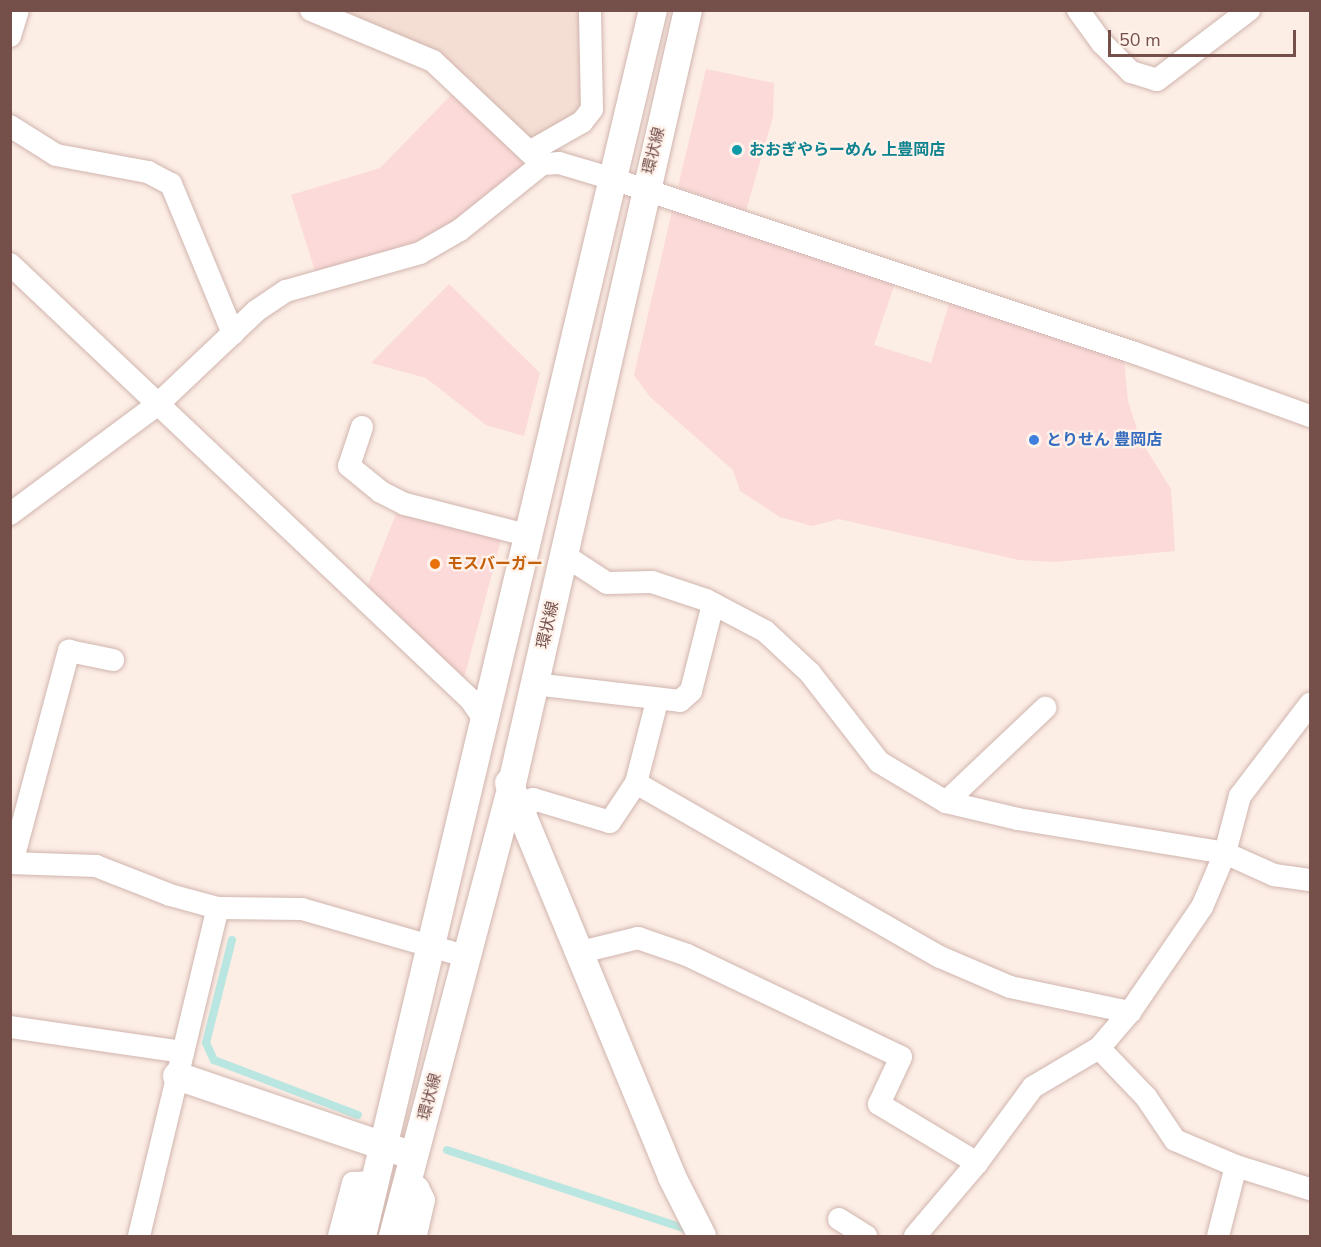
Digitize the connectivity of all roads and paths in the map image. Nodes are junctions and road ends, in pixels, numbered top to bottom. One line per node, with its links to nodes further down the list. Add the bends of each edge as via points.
1 (18, 10): 8 (street)
2 (311, 10): 10 (street, via 433,61)
3 (590, 10): 10 (street, via 592,110)
4 (653, 10): 11 (street, 環状線)
5 (688, 10): 12 (street, 環状線)
6 (1078, 10): 7 (street, via 1102,43 1131,72 1157,80)
7 (1249, 10)
8 (10, 36)
9 (10, 126): 14 (street, via 56,155 148,172 171,184)
10 (536, 157): 11 (street); 14 (street, via 460,230 420,253 286,291 256,311)
11 (613, 179): 12 (street); 19 (street, 環状線)
12 (645, 189): 16 (street); 20 (street, 環状線)
13 (10, 264): 15 (street)
14 (233, 334): 15 (street)
15 (157, 405): 18 (street); 27 (street, via 470,699)
16 (1311, 416)
17 (362, 427): 19 (street, via 349,466 381,492 405,504)
18 (10, 514)
19 (531, 536): 27 (street, 環状線)
20 (564, 555): 21 (street, via 608,583 652,582); 23 (street, 環状線)
21 (713, 604): 24 (street, via 691,691 680,702); 30 (street, via 765,631 810,673 879,762)
22 (113, 660): 33 (street, via 69,651)
23 (534, 684): 24 (street); 29 (street, 環状線)
24 (657, 701): 28 (street)
25 (1311, 704): 32 (street, via 1240,796)
26 (1045, 708): 30 (street)
27 (486, 722): 29 (street); 36 (street, 環状線)
28 (636, 783): 31 (street, via 610,822 533,799); 39 (street, via 940,957 1010,987)
29 (510, 788): 31 (street); 38 (street, 環状線)
30 (946, 802): 32 (street, via 1018,819)
31 (522, 815): 37 (street)
32 (1225, 853): 34 (street, via 1274,875); 39 (street, via 1202,907)
33 (11, 863): 35 (street, via 96,866 170,895)
34 (1311, 880)
35 (218, 908): 36 (street, via 302,909); 42 (street)
36 (429, 945): 38 (street); 43 (street, 環状線)
37 (577, 953): 44 (street, via 638,938 687,955 902,1057 879,1104); 55 (street, via 672,1177)
38 (468, 957): 46 (street, 環状線)
39 (1130, 1012): 41 (street)
40 (10, 1027): 42 (street)
41 (1100, 1048): 44 (street, via 1033,1087); 45 (street, via 1146,1097 1175,1140)
42 (180, 1064): 43 (street); 50 (street)
43 (382, 1146): 46 (street); 47 (street, 環状線)
44 (977, 1163): 57 (street)
45 (1236, 1166): 48 (street); 58 (street)
46 (411, 1168): 53 (street, 環状線); 54 (street, via 424,1200)
47 (374, 1182): 51 (street, via 353,1183); 52 (street, 環状線)
48 (1311, 1189)
49 (839, 1219): 56 (street)
50 (139, 1236)
51 (339, 1236)
52 (362, 1236)
53 (393, 1236)
54 (416, 1236)
55 (702, 1236)
56 (866, 1236)
57 (915, 1236)
58 (1218, 1236)

